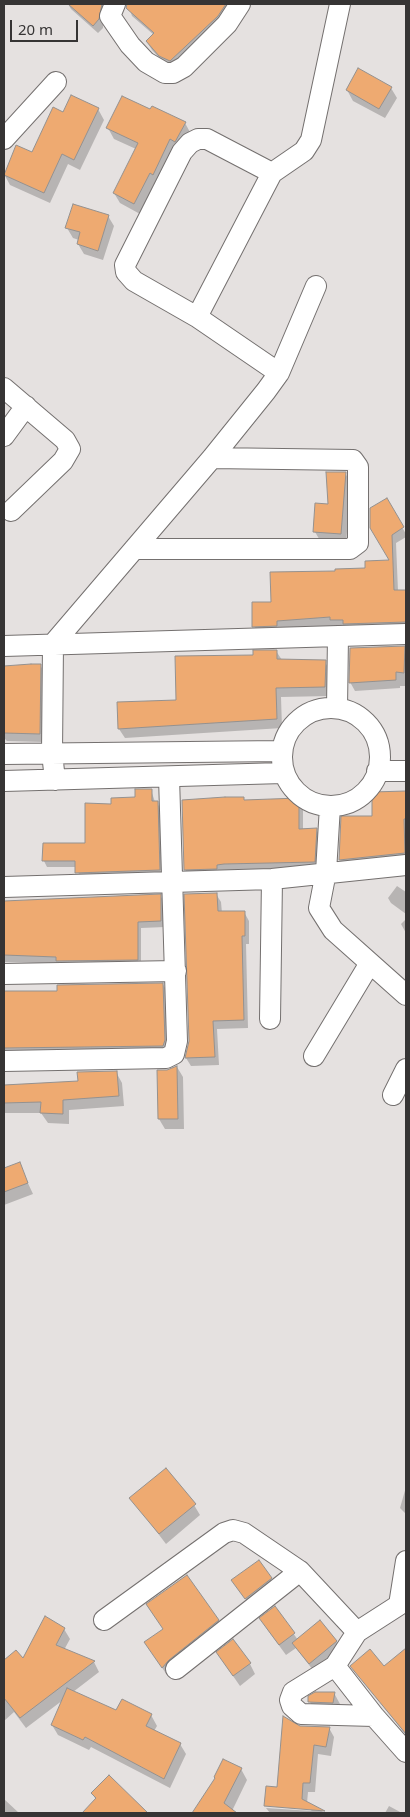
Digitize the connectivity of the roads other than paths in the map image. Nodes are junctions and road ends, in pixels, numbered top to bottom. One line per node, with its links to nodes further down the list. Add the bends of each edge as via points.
1 (115, 4): 2 (street, via 110,16 130,45 146,62 165,73 173,73 184,67 227,24)
2 (240, 4)
3 (340, 4): 6 (street, via 311,140 304,151)
4 (56, 82): 5 (street)
5 (4, 139)
6 (272, 173): 8 (street); 8 (street, via 207,139 198,138 182,152 125,265 130,277)
7 (316, 286): 9 (street)
8 (197, 317): 9 (street)
9 (279, 373): 13 (street)
10 (4, 388): 11 (street)
11 (26, 406): 12 (street); 14 (street, via 65,440 70,449 63,461)
12 (4, 436)
13 (212, 458): 15 (street); 15 (street, via 353,460 358,467 358,543 350,549)
14 (11, 511)
15 (134, 549): 18 (street)
16 (406, 634): 17 (street)
17 (338, 636): 18 (street); 20 (street)
18 (54, 644): 19 (street); 22 (street)
19 (4, 646)
20 (337, 708): 21 (street, via 326,707 305,714 289,730); 25 (street, via 348,710 367,722 379,741 381,763)
21 (281, 751): 22 (street); 26 (street)
22 (52, 753): 23 (street); 28 (street)
23 (4, 754)
24 (406, 771): 25 (street)
25 (377, 772): 30 (street, via 373,784 357,800)
26 (283, 773): 27 (street); 30 (street, via 295,792 313,804)
27 (169, 777): 28 (street); 34 (street)
28 (55, 780): 29 (street)
29 (4, 781)
30 (330, 806): 32 (street)
31 (401, 870): 32 (street)
32 (326, 872): 33 (street); 36 (street, via 319,908 324,919)
33 (272, 879): 34 (street); 40 (street)
34 (173, 881): 35 (street); 37 (street)
35 (4, 887)
36 (370, 963): 39 (street); 41 (street)
37 (176, 971): 38 (street); 42 (street, via 178,1041 170,1056)
38 (4, 974)
39 (406, 995)
40 (270, 1019)
41 (314, 1056)
42 (4, 1061)
43 (406, 1069): 44 (street)
44 (393, 1095)
45 (406, 1561): 47 (street)
46 (300, 1571): 48 (street, via 244,1533 233,1530 224,1533); 49 (street); 51 (street)
47 (402, 1610): 49 (street)
48 (104, 1620)
49 (357, 1632): 50 (street)
50 (335, 1666): 52 (street); 52 (street, via 293,1692 292,1706 301,1714)
51 (176, 1670)
52 (374, 1716): 53 (street)
53 (406, 1752)

